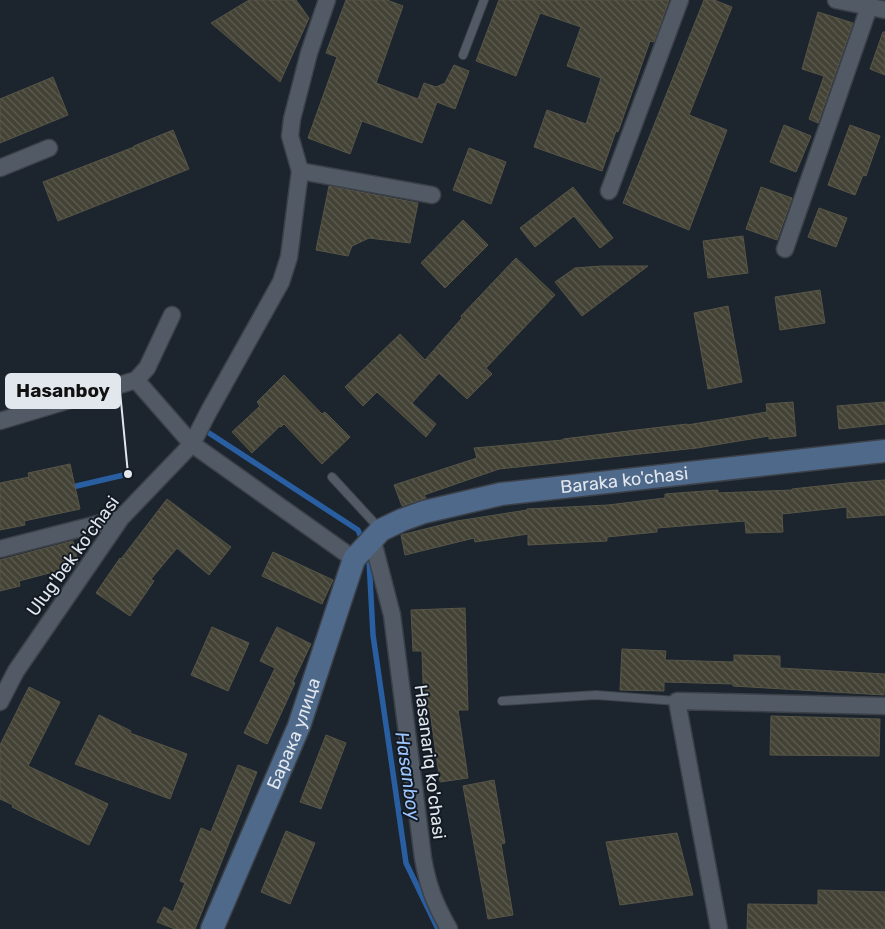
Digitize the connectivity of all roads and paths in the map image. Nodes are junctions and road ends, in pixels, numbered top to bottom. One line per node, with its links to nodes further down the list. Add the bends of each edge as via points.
1 (327, 0): 9 (street, via 292,119 290,136)
2 (484, 0): 6 (lane)
3 (680, 0): 10 (street)
4 (836, 0): 5 (street)
5 (877, 8): 12 (street)
6 (463, 55)
7 (49, 148): 8 (street)
8 (0, 168)
9 (300, 171): 11 (street); 16 (street, Ulug'bek ko'chasi, via 289,257 281,282)
10 (609, 191)
11 (432, 195)
12 (785, 249)
13 (172, 314): 14 (street, via 147,368)
14 (136, 380): 15 (street); 16 (street)
15 (0, 421)
16 (192, 444): 19 (street, Ulug'bek ko'chasi); 20 (street)
17 (885, 451): 20 (main road, Baraka ko'chasi, via 501,494 402,520)
18 (332, 477): 20 (lane)
19 (121, 518): 21 (street); 24 (street, Ulug'bek ko'chasi, via 16,671)
20 (366, 545): 26 (main road, Барака улица, via 299,726); 27 (street, Hasanariq ko'chasi, via 392,615 427,882 435,905)
21 (0, 549)
22 (502, 701): 23 (lane, via 596,695)
23 (677, 701): 25 (street); 28 (street)
24 (0, 702)
25 (885, 706)
26 (212, 929)
27 (449, 929)
28 (718, 929)

